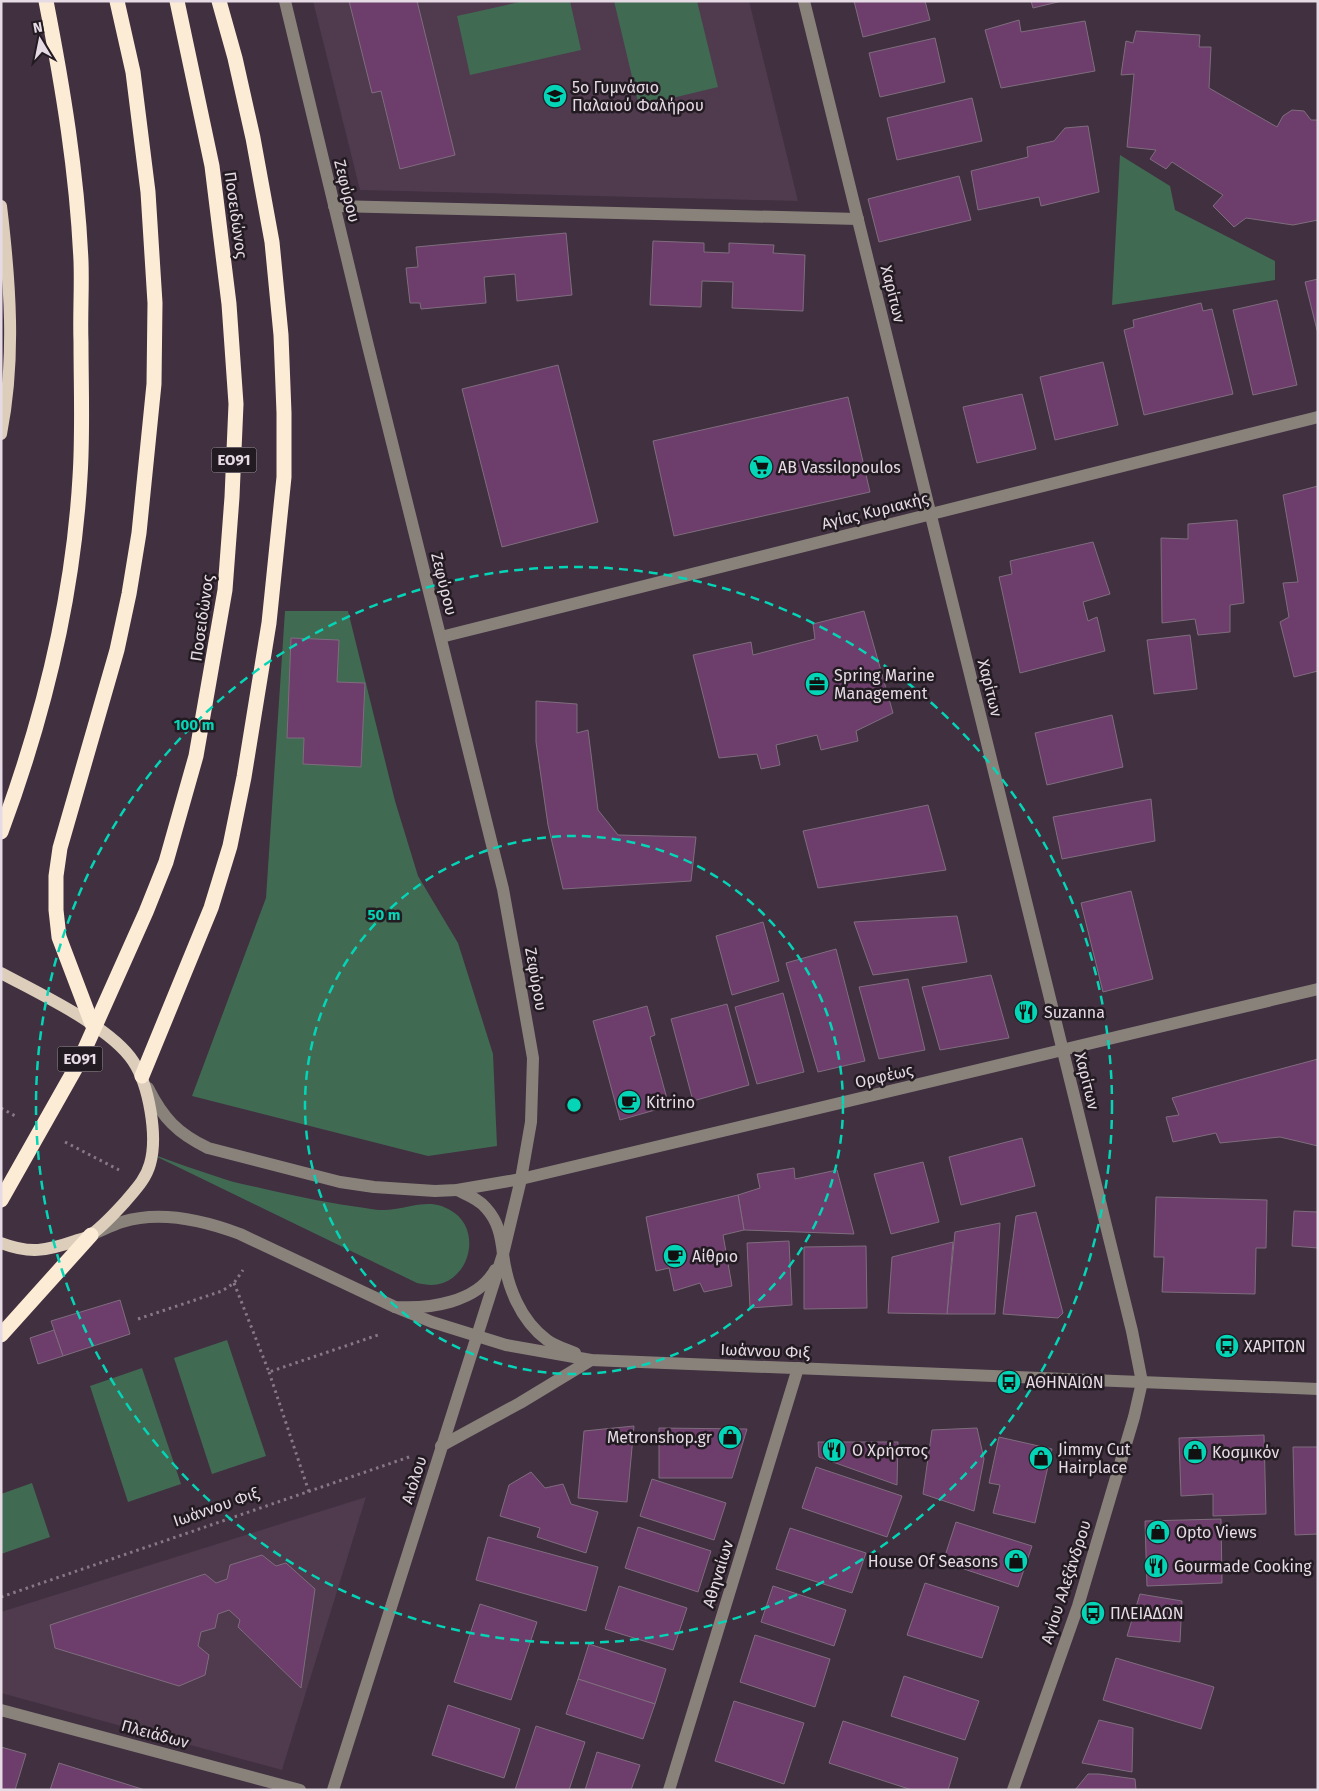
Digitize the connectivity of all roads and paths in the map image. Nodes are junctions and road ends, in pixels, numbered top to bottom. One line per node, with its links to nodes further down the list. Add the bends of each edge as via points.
1 (46, 1): 14 (highway, via 70,129 81,262 80,478 70,570 54,656 33,736)
2 (117, 1): 17 (highway, via 133,72 148,192 155,304 154,384 140,533 129,594 117,650 60,848 56,876 60,937)
3 (177, 1): 26 (highway, Ποσειδώνος / ΕΟ91, via 210,157 229,304 236,404 225,590 192,772 166,862 79,1062)
4 (219, 1): 19 (highway, via 253,138 272,242 281,335 284,477 269,624 230,846 211,908)
5 (285, 1): 8 (street, Ζεφύρου)
6 (804, 1): 9 (street, Χαρίτων)
7 (1, 206): 11 (main road, via 10,313 9,361)
8 (334, 206): 9 (street); 13 (street, Ζεφύρου)
9 (858, 219): 12 (street, Χαρίτων)
10 (1318, 418): 12 (street, Αγίας Κυριακής)
11 (1, 434)
12 (931, 514): 13 (street, Αγίας Κυριακής); 18 (street, Χαρίτων)
13 (441, 637): 23 (street, Ζεφύρου, via 503,889 532,1058 531,1122)
14 (1, 832)
15 (1, 973): 17 (main road)
16 (1318, 989): 18 (street, Ορφέως)
17 (92, 1024): 19 (main road, via 120,1045)
18 (1063, 1050): 23 (street, Ορφέως); 40 (street, Χαρίτων)
19 (142, 1076): 24 (main road, via 153,1132 150,1165); 25 (street, Ορφέως, via 158,1109 168,1121 208,1148 340,1182)
20 (1, 1108): 21 (path)
21 (19, 1118)
22 (63, 1141): 24 (path)
23 (521, 1179): 25 (street, Ορφέως); 29 (street, Αιόλου)
24 (142, 1182): 27 (main road)
25 (457, 1190): 29 (street, via 478,1201 492,1214 499,1228)
26 (1, 1200)
27 (91, 1236): 28 (main road, via 37,1251 19,1250); 32 (street, Ιωάννου Φιξ, via 122,1222 142,1218 182,1218 221,1227); 35 (highway)
28 (1, 1243)
29 (503, 1254): 32 (street, via 491,1276 461,1298 433,1306); 36 (street, Αιόλου); 37 (street, via 516,1301 526,1320 548,1340)
30 (242, 1270): 31 (path)
31 (234, 1283): 33 (path); 39 (path)
32 (395, 1307): 36 (street, Ιωάννου Φιξ)
33 (138, 1319)
34 (378, 1334): 39 (path)
35 (1, 1335)
36 (477, 1337): 37 (street, Ιωάννου Φιξ, via 506,1346); 42 (street, Αιόλου)
37 (591, 1360): 38 (street, Ιωάννου Φιξ); 42 (street, via 520,1404)
38 (798, 1368): 40 (street, Ιωάννου Φιξ); 48 (street, Αθηναίων)
39 (269, 1372): 43 (path)
40 (1142, 1382): 41 (street, Ιωάννου Φιξ); 49 (street, Αγίου Αλεξάνδρου, via 1078,1606)
41 (1318, 1389)
42 (441, 1446): 43 (path, Ιωάννου Φιξ); 47 (street, Αιόλου)
43 (308, 1492): 44 (path, Ιωάννου Φιξ)
44 (1, 1597)
45 (1, 1710): 46 (street, Πλειάδων)
46 (300, 1790)
47 (333, 1790)
48 (668, 1790)
49 (1013, 1790)

